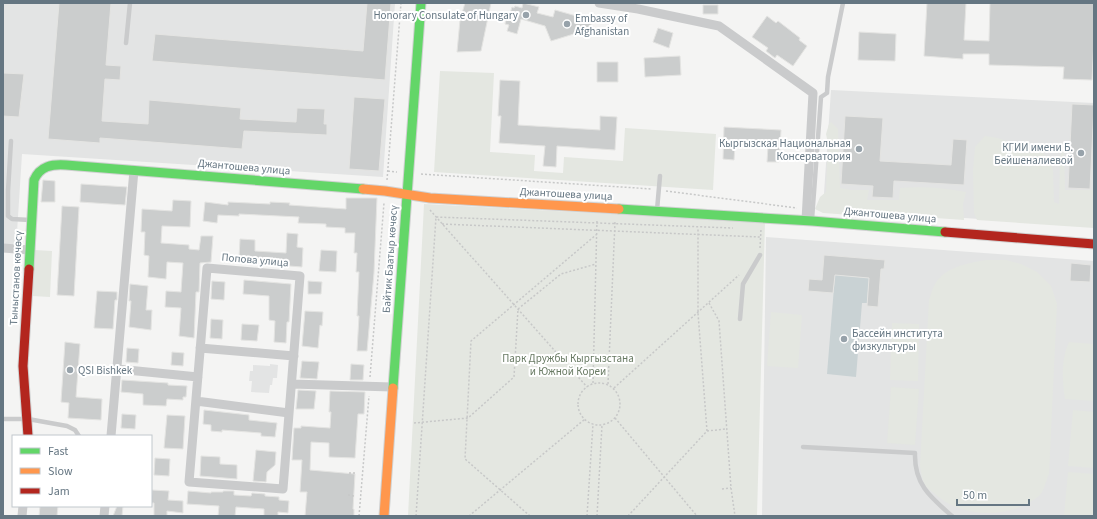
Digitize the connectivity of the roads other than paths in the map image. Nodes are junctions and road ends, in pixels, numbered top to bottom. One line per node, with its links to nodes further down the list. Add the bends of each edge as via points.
1 (130, 3): 5 (lane)
2 (421, 3): 10 (street, Байтик Баатыр көчөсү)
3 (599, 3): 13 (street, via 719,26 813,93)
4 (843, 3): 13 (lane, via 827,93 821,97)
5 (126, 43)
6 (11, 141): 12 (lane, via 8,216 12,219)
7 (134, 170): 8 (street, Джантошева улица, via 57,164); 10 (street, Джантошева улица); 21 (street)
8 (39, 171): 12 (street, Тыныстанов көчөсү, via 34,180)
9 (660, 176): 11 (lane)
10 (407, 194): 11 (street, Джантошева улица, via 430,198); 24 (street, Байтик Баатыр көчөсү)
11 (657, 212): 13 (street, Джантошева улица)
12 (31, 220): 16 (street, Тыныстанов көчөсү)
13 (809, 221): 14 (street, Джантошева улица)
14 (1094, 244)
15 (3, 248): 16 (street)
16 (30, 250): 28 (street, Тыныстанов көчөсү, via 23,366)
17 (760, 256): 18 (lane, via 743,284)
18 (740, 319)
19 (200, 348): 20 (street); 20 (street, Попова улица, via 207,268 293,275 300,276); 22 (street, Попова улица)
20 (294, 356): 23 (street, Попова улица)
21 (117, 369): 22 (street); 31 (street)
22 (198, 377): 25 (street, Попова улица)
23 (292, 384): 24 (street); 26 (street, Попова улица)
24 (392, 387): 33 (street, Байтик Баатыр көчөсү)
25 (196, 401): 26 (street); 26 (street, Попова улица, via 189,482 283,489)
26 (289, 413)
27 (3, 419): 28 (lane)
28 (28, 419): 29 (street, Тыныстанов көчөсү); 30 (lane, via 67,426)
29 (28, 435)
30 (78, 435)
31 (111, 435)
32 (803, 447): 34 (lane, via 915,453 915,465 923,488)
33 (384, 516)
34 (952, 516)

